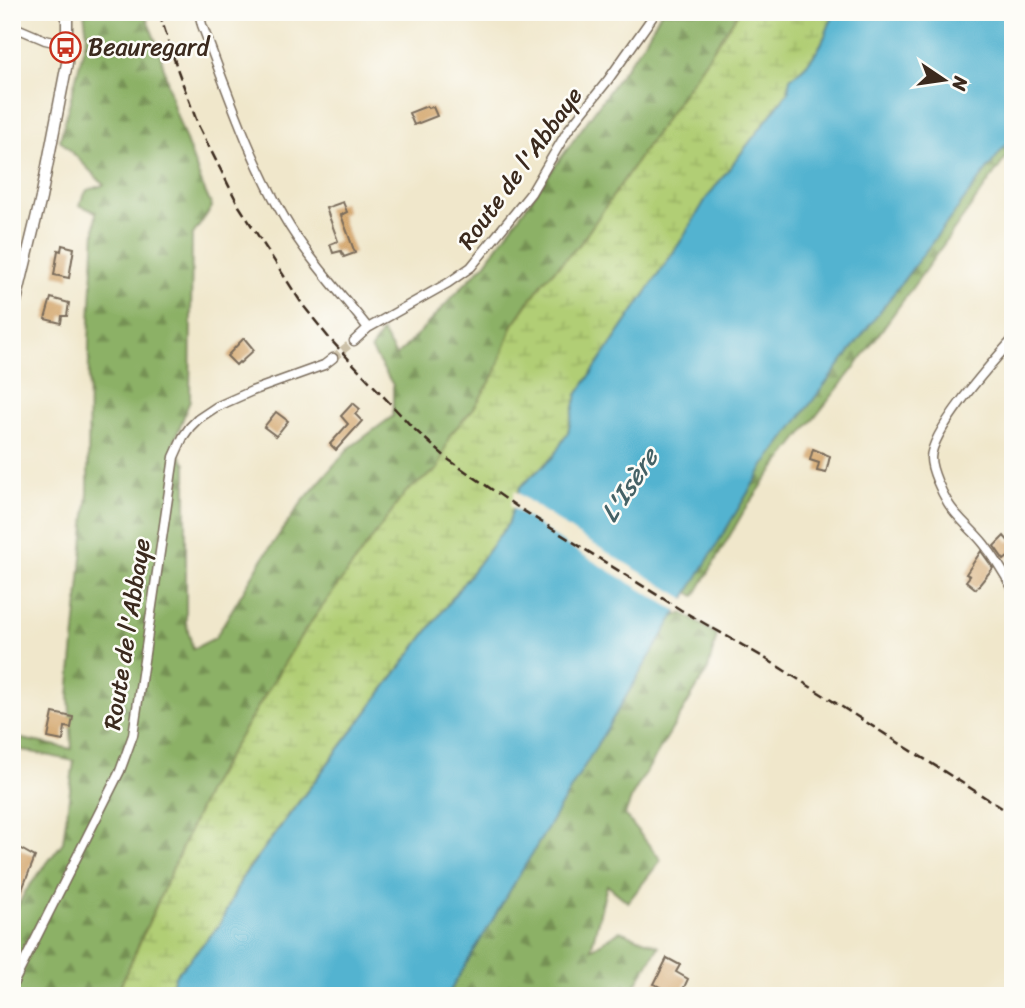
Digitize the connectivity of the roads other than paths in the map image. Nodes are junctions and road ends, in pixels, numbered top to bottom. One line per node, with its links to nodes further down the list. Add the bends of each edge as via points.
1 (67, 12): 5 (street)
2 (199, 12): 7 (street, via 252,155 285,218)
3 (656, 12): 7 (street, Route de l'Abbaye, via 568,130 531,192 471,267)
4 (12, 26): 5 (street)
5 (67, 45): 6 (street, via 41,198)
6 (12, 318)
7 (368, 328): 9 (street, Route de l'Abbaye)
8 (1013, 339): 11 (street, via 944,426 931,458 948,504 992,555)
9 (354, 341)
10 (333, 358): 12 (street, Route de l'Abbaye, via 216,408 198,419 183,437 174,457 133,735 120,771)
11 (1013, 589)
12 (12, 986)

